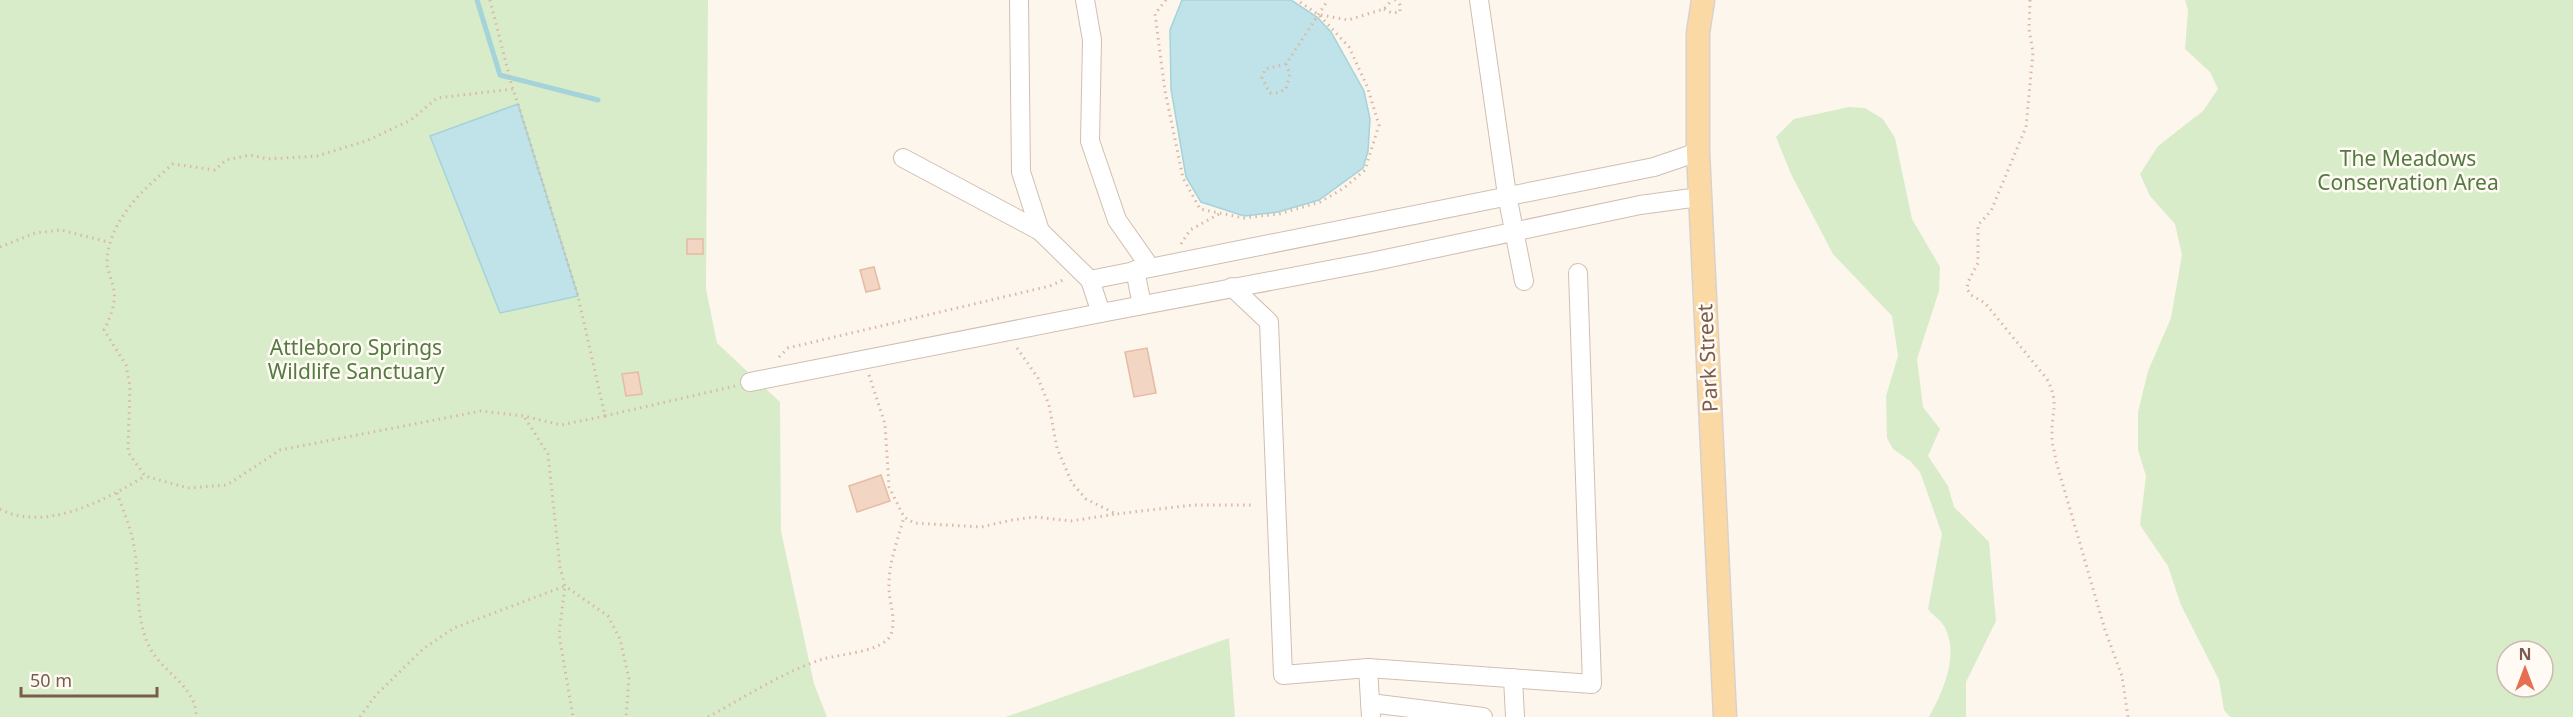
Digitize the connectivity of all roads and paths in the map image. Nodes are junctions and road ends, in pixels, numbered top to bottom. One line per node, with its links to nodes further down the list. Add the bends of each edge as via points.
1 (490, 0): 14 (path)
2 (1019, 0): 21 (lane, via 1021,172)
3 (1085, 0): 25 (lane, via 1092,40 1090,141 1117,220)
4 (1166, 0): 19 (path, via 1155,14 1165,91 1183,178 1200,209)
5 (1297, 0): 12 (path)
6 (1328, 0): 12 (path)
7 (1394, 0): 11 (path); 11 (path, via 1400,5 1400,12)
8 (1479, 0): 17 (lane)
9 (1702, 0): 15 (main road, Park Street, via 1698,33)
10 (2030, 0): 55 (path, via 2033,52 2026,127 1991,211 1978,225 1978,262 1967,289 1985,303 2053,391 2056,461 2122,676)
11 (1384, 9): 12 (path, via 1348,20)
12 (1319, 15): 13 (path); 19 (path, via 1349,47 1379,124 1365,170 1320,202 1279,214 1244,218)
13 (1286, 64): 13 (path, via 1290,82 1286,89 1270,93 1262,78 1265,69)
14 (513, 89): 22 (path, via 437,98 411,120 366,141 317,156 268,159 250,155 226,160 215,170 173,164 134,201); 36 (path, via 578,296)
15 (1698, 152): 17 (lane, via 1654,167); 18 (main road, Park Street)
16 (903, 158): 21 (lane)
17 (1508, 195): 20 (lane); 25 (lane)
18 (1699, 197): 20 (lane); 54 (main road, Park Street)
19 (1219, 214): 24 (path, via 1190,230)
20 (1515, 230): 28 (lane); 29 (lane)
21 (1040, 231): 27 (lane)
22 (108, 242): 23 (path, via 61,230 35,233); 37 (path, via 107,267 115,292 112,315 104,330 126,366 130,386 128,452)
23 (0, 247)
24 (1176, 250)
25 (1142, 269): 27 (lane); 30 (lane)
26 (1578, 273): 45 (lane, via 1592,684)
27 (1089, 280): 31 (lane); 34 (path, via 1064,279 1050,286 788,348)
28 (1524, 281)
29 (1232, 287): 30 (lane); 44 (lane, via 1269,322 1283,675)
30 (1142, 305): 31 (lane)
31 (1101, 313): 32 (lane)
32 (1005, 332): 33 (lane); 41 (path, via 1038,378 1049,405 1057,448 1072,483 1086,499)
33 (865, 360): 34 (lane); 42 (path, via 885,424 889,488)
34 (750, 382): 36 (path)
35 (524, 416): 36 (path, via 561,425); 37 (path, via 481,411 280,450 227,485 188,488); 43 (path, via 548,454)
36 (605, 416)
37 (145, 476): 38 (path)
38 (117, 493): 40 (path, via 52,518 15,517); 47 (path, via 134,544 140,614 150,649 185,688 196,707)
39 (1251, 505): 41 (path, via 1194,505)
40 (0, 509)
41 (1116, 514): 42 (path, via 1071,521 1035,517 981,527 914,523)
42 (904, 517): 51 (path, via 888,587 894,620 890,637 879,646 823,659 789,673)
43 (565, 586): 48 (path, via 454,628 423,649 376,694); 49 (path, via 559,634); 50 (path, via 608,616 620,639 628,679)
44 (1368, 668): 45 (lane); 46 (lane)
45 (1513, 678): 53 (lane)
46 (1370, 710): 52 (lane)
47 (196, 717)
48 (360, 717)
49 (573, 717)
50 (626, 717)
51 (708, 717)
52 (1483, 717)
53 (1515, 717)
54 (1725, 717)
55 (2128, 717)

